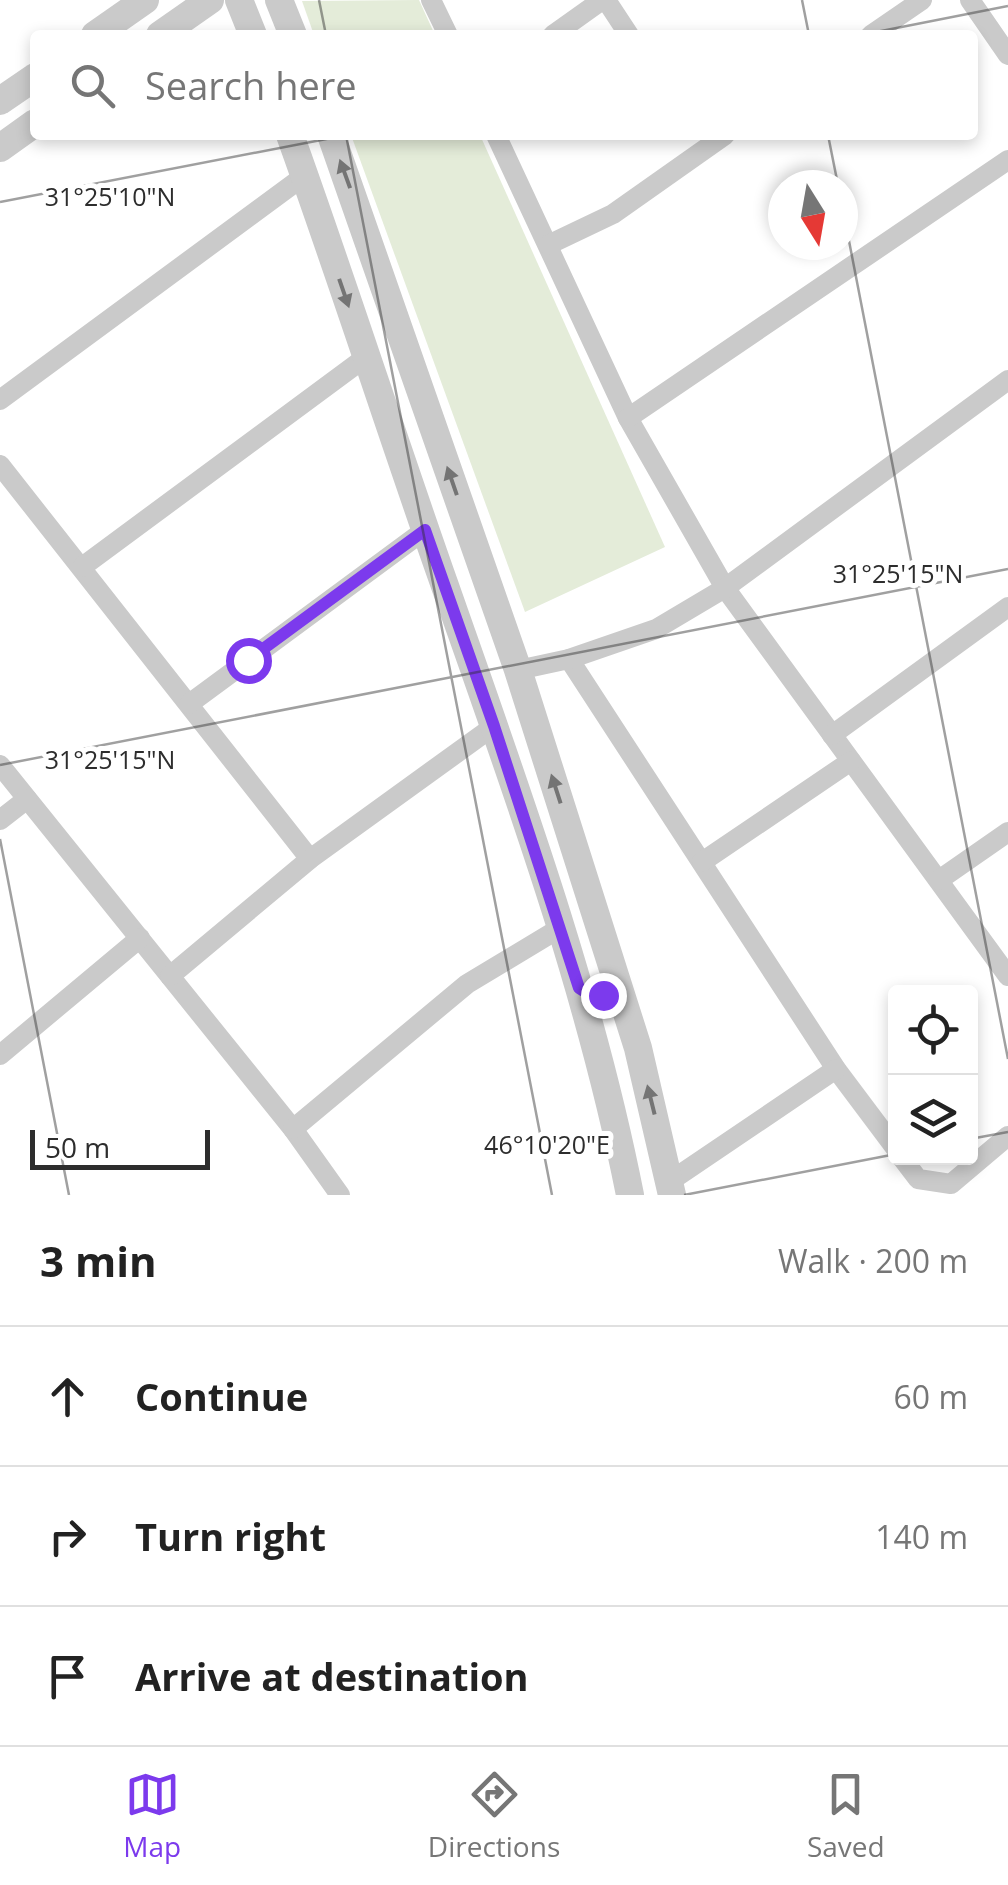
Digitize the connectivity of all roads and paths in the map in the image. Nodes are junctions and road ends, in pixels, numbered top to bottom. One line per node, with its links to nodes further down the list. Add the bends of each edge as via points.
1 (145, 0): 10 (street)
2 (210, 0): 11 (street)
3 (239, 0): 12 (street)
4 (279, 0): 13 (street)
5 (431, 0): 14 (street)
6 (604, 0): 15 (street); 16 (street)
7 (922, 0): 17 (street)
8 (998, 0): 9 (street)
9 (974, 7): 18 (street)
10 (102, 30)
11 (167, 30)
12 (251, 30)
13 (291, 30)
14 (446, 30)
15 (560, 30)
16 (625, 30)
17 (878, 30)
18 (1008, 55)
19 (30, 81): 20 (street)
20 (0, 102)
21 (30, 127): 26 (street)
22 (292, 140): 28 (street)
23 (333, 140): 40 (street, one-way to 23)
24 (498, 140): 29 (street)
25 (699, 142): 29 (street, via 613,214)
26 (0, 148)
27 (1008, 160): 33 (street)
28 (304, 176): 30 (street, one-way to 30); 32 (street)
29 (548, 245): 33 (street)
30 (366, 357): 35 (street); 36 (street)
31 (1008, 380): 37 (street)
32 (0, 400)
33 (628, 418): 37 (street)
34 (0, 465): 36 (street)
35 (425, 530): 41 (street); 42 (street)
36 (82, 568): 41 (street)
37 (726, 588): 39 (street, via 656,629); 43 (street)
38 (1008, 606): 43 (street)
39 (568, 659): 40 (street); 50 (street)
40 (518, 670): 56 (street, one-way to 40)
41 (189, 704): 49 (street)
42 (494, 726): 49 (street); 52 (street)
43 (832, 735): 44 (street)
44 (851, 761): 50 (street); 51 (street)
45 (0, 766): 46 (street)
46 (28, 800): 47 (street); 53 (street)
47 (0, 820)
48 (1008, 832): 51 (street)
49 (310, 859): 54 (street)
50 (702, 862): 59 (street)
51 (938, 880): 55 (street)
52 (560, 928): 57 (street); 60 (street, via 467,984)
53 (140, 938): 54 (street); 58 (street)
54 (170, 976): 60 (street)
55 (1008, 976)
56 (618, 982): 57 (street, via 596,996); 66 (street, one-way to 56)
57 (579, 988): 67 (street)
58 (0, 1055)
59 (836, 1069): 62 (street); 66 (street)
60 (293, 1129): 68 (street)
61 (1008, 1136): 63 (street)
62 (888, 1138)
63 (978, 1161)
64 (907, 1165): 65 (street, via 918,1180 951,1184)
65 (974, 1165)
66 (670, 1189)
67 (627, 1194)
68 (340, 1195)

